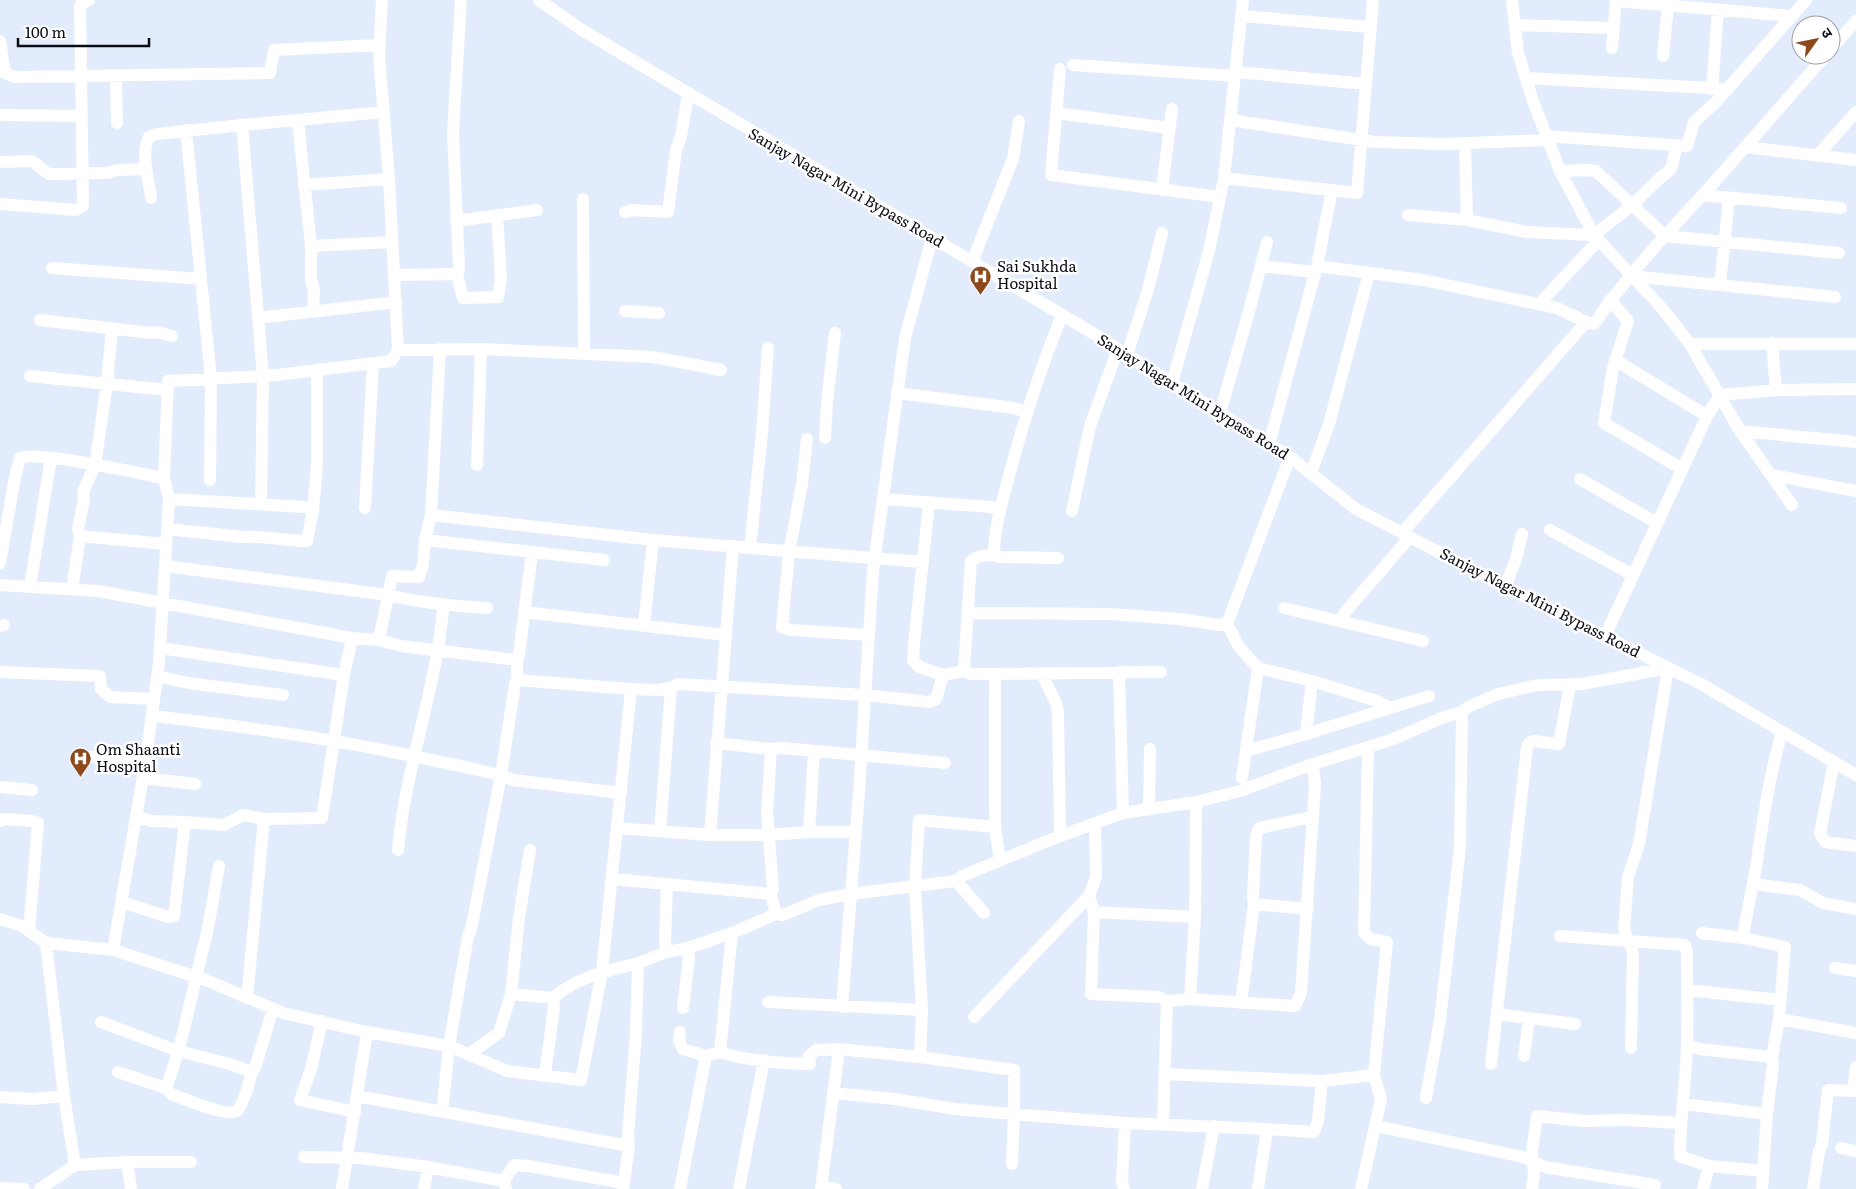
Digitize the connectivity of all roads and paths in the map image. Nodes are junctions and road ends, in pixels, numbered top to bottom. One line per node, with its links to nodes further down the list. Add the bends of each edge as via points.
1 (89, 0): 30 (street, via 80,5)
2 (382, 0): 22 (street)
3 (461, 0): 78 (street, via 453,132)
4 (540, 0): 35 (street, Sanjay Nagar Mini Bypass Road, via 582,30)
5 (1243, 0): 13 (street)
6 (1373, 0): 18 (street)
7 (1512, 0): 17 (street)
8 (1806, 0): 12 (street)
9 (1616, 1): 10 (street); 19 (street)
10 (1668, 6): 11 (street); 24 (street)
11 (1718, 10): 14 (street); 33 (street)
12 (1793, 15)
13 (1242, 16): 18 (street); 28 (street)
14 (1791, 16)
15 (1791, 17): 34 (street)
16 (1856, 21): 20 (street)
17 (1514, 25): 19 (street); 31 (street)
18 (1370, 27): 32 (street)
19 (1614, 28): 23 (street)
20 (1841, 38)
21 (0, 41): 30 (street, via 5,73 15,77)
22 (379, 45): 29 (street, via 274,50 270,73); 37 (street)
23 (1612, 48)
24 (1663, 56)
25 (1073, 65): 28 (street)
26 (1817, 65): 53 (street)
27 (1060, 69): 39 (street)
28 (1235, 74): 32 (street); 42 (street)
29 (116, 76): 30 (street); 45 (street)
30 (81, 77): 41 (street)
31 (1526, 78): 33 (street); 49 (street)
32 (1366, 84): 50 (street)
33 (1712, 89): 34 (street)
34 (1728, 90): 52 (street, via 1694,122 1687,146)
35 (688, 94): 74 (street, via 668,212); 82 (street, Sanjay Nagar Mini Bypass Road)
36 (1172, 108): 47 (street)
37 (384, 112): 43 (street); 61 (street)
38 (1856, 112): 54 (street)
39 (1056, 113): 47 (street); 63 (street, via 1051,175)
40 (0, 115): 41 (street)
41 (80, 116): 59 (street)
42 (1230, 120): 50 (street); 60 (street)
43 (298, 121): 46 (street); 62 (street)
44 (1019, 121): 88 (street, via 1013,158)
45 (117, 122)
46 (242, 124): 48 (street); 106 (street)
47 (1170, 128): 63 (street)
48 (186, 130): 57 (street, via 149,137); 96 (street)
49 (1547, 138): 51 (street); 52 (street); 58 (street)
50 (1362, 140): 51 (street); 64 (street, via 1357,193)
51 (1465, 143): 77 (street)
52 (1677, 145): 71 (street, via 1672,170)
53 (1745, 148): 54 (street); 65 (street)
54 (1817, 156): 55 (street)
55 (1856, 160)
56 (0, 162): 59 (street, via 32,161 49,174)
57 (146, 169): 59 (street); 67 (street)
58 (1560, 171): 71 (street, via 1596,171); 81 (street)
59 (82, 172): 70 (street, via 83,206 76,210)
60 (1224, 178): 64 (street); 66 (street)
61 (389, 179): 62 (street); 83 (street)
62 (304, 185): 86 (street)
63 (1162, 189): 66 (street)
64 (1332, 190): 91 (street)
65 (1702, 195): 68 (street); 80 (street)
66 (1220, 197): 129 (street, via 1209,251)
67 (151, 198)
68 (1729, 198): 72 (street); 85 (street)
69 (583, 199): 120 (street)
70 (0, 204)
71 (1631, 205): 80 (street); 81 (street)
72 (1841, 208)
73 (537, 210): 75 (street)
74 (625, 212)
75 (497, 215): 78 (street); 93 (street, via 502,278 498,297 463,298)
76 (1408, 215): 77 (street)
77 (1467, 220): 81 (street, via 1526,232)
78 (456, 221): 93 (street)
79 (1162, 233): 119 (street, via 1148,290)
80 (1665, 236): 85 (street); 95 (street)
81 (1597, 237): 95 (street); 101 (street)
82 (932, 238): 88 (street, Sanjay Nagar Mini Bypass Road); 133 (street, via 905,338)
83 (392, 242): 86 (street); 94 (street)
84 (1267, 242): 89 (street)
85 (1726, 242): 87 (street); 97 (street)
86 (311, 246): 102 (street)
87 (1840, 253)
88 (972, 262): 105 (street, Sanjay Nagar Mini Bypass Road)
89 (1261, 266): 91 (street); 136 (street)
90 (52, 268): 96 (street)
91 (1316, 269): 92 (street); 142 (street)
92 (1369, 273): 101 (street, via 1423,280); 148 (street, via 1329,424)
93 (457, 274): 94 (street)
94 (394, 275): 100 (street)
95 (1631, 276): 97 (street); 99 (street); 112 (street)
96 (201, 279): 127 (street)
97 (1720, 285): 98 (street)
98 (1835, 297)
99 (1610, 300): 108 (street, via 1594,324); 121 (street, via 1628,321)
100 (396, 302): 102 (street); 118 (street)
101 (1539, 304): 108 (street, via 1557,308)
102 (313, 311): 106 (street)
103 (624, 311): 104 (street)
104 (659, 314)
105 (1062, 315): 119 (street, Sanjay Nagar Mini Bypass Road); 135 (street)
106 (258, 318): 126 (street)
107 (40, 320): 109 (street)
108 (1586, 322): 168 (street)
109 (112, 328): 111 (street); 128 (street)
110 (835, 333): 140 (street)
111 (172, 336)
112 (1690, 344): 113 (street); 134 (street)
113 (1772, 344): 114 (street); 131 (street)
114 (1856, 344)
115 (768, 348): 174 (street)
116 (440, 349): 117 (street); 118 (street); 163 (street)
117 (481, 349): 120 (street); 146 (street)
118 (398, 350): 122 (street, via 391,361)
119 (1123, 352): 129 (street, Sanjay Nagar Mini Bypass Road); 162 (street, via 1090,426)
120 (584, 354): 124 (street, via 653,358)
121 (1615, 360): 137 (street); 147 (street, via 1604,423)
122 (373, 363): 123 (street); 159 (street)
123 (317, 370): 126 (street); 160 (street)
124 (722, 370)
125 (30, 376): 128 (street)
126 (263, 376): 127 (street); 157 (street)
127 (211, 379): 130 (street, via 168,381); 152 (street)
128 (107, 383): 130 (street); 145 (street)
129 (1172, 383): 136 (street, Sanjay Nagar Mini Bypass Road)
130 (167, 390): 150 (street)
131 (1776, 390): 132 (street); 134 (street)
132 (1856, 390)
133 (897, 393): 135 (street); 155 (street)
134 (1720, 395): 137 (street); 138 (street)
135 (1026, 412): 161 (street)
136 (1220, 413): 142 (street, Sanjay Nagar Mini Bypass Road)
137 (1707, 416): 147 (street)
138 (1740, 431): 141 (street); 149 (street)
139 (807, 438): 176 (street)
140 (825, 438)
141 (1856, 442)
142 (1269, 444): 143 (street, Sanjay Nagar Mini Bypass Road)
143 (1290, 457): 148 (street, Sanjay Nagar Mini Bypass Road); 197 (street)
144 (51, 458): 145 (street); 182 (street, via 28,455 20,458); 186 (street)
145 (94, 465): 150 (street); 169 (street, via 83,492)
146 (477, 466)
147 (1682, 469): 164 (street)
148 (1311, 473): 168 (street, Sanjay Nagar Mini Bypass Road, via 1356,509)
149 (1772, 476): 153 (street); 158 (street)
150 (164, 478): 154 (street)
151 (1580, 479): 164 (street)
152 (210, 480)
153 (1856, 490)
154 (169, 500): 157 (street); 165 (street)
155 (883, 500): 156 (street); 178 (street)
156 (929, 503): 161 (street); 181 (street)
157 (261, 504): 160 (street)
158 (1792, 504)
159 (365, 508)
160 (314, 510): 165 (street, via 306,541)
161 (1000, 510): 177 (street)
162 (1072, 511)
163 (431, 515): 170 (street); 171 (street)
164 (1657, 523): 184 (street)
165 (167, 529): 172 (street)
166 (1550, 530): 184 (street)
167 (1522, 534): 187 (street)
168 (1406, 535): 187 (street, Sanjay Nagar Mini Bypass Road); 196 (street)
169 (80, 536): 172 (street); 188 (street)
170 (425, 540): 175 (street); 189 (street, via 419,577 392,576)
171 (653, 540): 173 (street); 198 (street)
172 (166, 544): 183 (street)
173 (733, 546): 174 (street); 199 (street)
174 (750, 548): 176 (street)
175 (532, 552): 180 (street); 194 (street)
176 (789, 553): 178 (street); 200 (street, via 782,627)
177 (994, 555): 179 (street); 195 (street, via 971,561)
178 (874, 557): 181 (street); 200 (street)
179 (1058, 558)
180 (604, 560)
181 (922, 562): 217 (street, via 913,660 919,667)
182 (0, 563)
183 (165, 566): 189 (street); 190 (street)
184 (1633, 575): 201 (street)
185 (0, 585): 186 (street)
186 (30, 587): 188 (street)
187 (1505, 587): 201 (street, Sanjay Nagar Mini Bypass Road)
188 (72, 589): 190 (street)
189 (388, 596): 191 (street); 203 (street)
190 (163, 602): 202 (street); 205 (street)
191 (444, 604): 192 (street); 206 (street)
192 (487, 608)
193 (1284, 608): 196 (street)
194 (524, 612): 198 (street); 207 (street)
195 (967, 613): 197 (street, via 1109,614); 210 (street)
196 (1341, 620): 204 (street)
197 (1227, 624): 208 (street, via 1239,647)
198 (644, 625): 199 (street)
199 (725, 634): 222 (street)
200 (869, 635): 226 (street)
201 (1605, 636): 209 (street, Sanjay Nagar Mini Bypass Road)
202 (352, 638): 203 (street); 216 (street)
203 (379, 640): 206 (street)
204 (1423, 641)
205 (160, 648): 216 (street); 218 (street)
206 (438, 650): 207 (street); 241 (street)
207 (516, 660): 219 (street)
208 (1258, 668): 220 (street); 239 (street)
209 (1668, 668): 221 (street); 232 (street, Sanjay Nagar Mini Bypass Road); 300 (street, via 1639,844 1628,877 1624,928)
210 (964, 671): 214 (street); 217 (street)
211 (0, 672): 228 (street, via 100,676 100,688 110,697)
212 (1119, 672): 213 (street); 215 (street); 258 (street)
213 (1161, 672)
214 (995, 674): 215 (street); 265 (street)
215 (1042, 674): 272 (street, via 1058,713)
216 (344, 675): 234 (street)
217 (943, 675): 226 (street, via 936,699 929,702)
218 (157, 676): 225 (street); 228 (street)
219 (518, 680): 224 (street); 248 (street)
220 (1312, 681): 229 (street, via 1377,700); 233 (street)
221 (1570, 684): 230 (street, via 1538,685 1498,694); 323 (street, via 1560,744 1533,741 1527,747)
222 (721, 687): 223 (street, via 678,684); 226 (street); 235 (street)
223 (671, 688): 224 (street); 267 (street)
224 (630, 689): 255 (street)
225 (283, 695)
226 (865, 695): 242 (street)
227 (1429, 696): 229 (street)
228 (154, 699): 231 (street)
229 (1389, 708): 233 (street)
230 (1462, 712): 236 (street); 359 (street, via 1460,847 1440,1020)
231 (152, 716): 234 (street); 244 (street)
232 (1782, 732): 245 (street, Sanjay Nagar Mini Bypass Road); 281 (street, via 1773,763)
233 (1306, 734): 239 (street)
234 (333, 740): 241 (street); 261 (street, via 322,818)
235 (716, 743): 237 (street); 270 (street)
236 (1368, 748): 247 (street); 351 (street, via 1364,933 1371,939 1387,942)
237 (771, 749): 240 (street); 271 (street, via 767,812)
238 (1150, 749): 257 (street)
239 (1246, 751): 251 (street)
240 (814, 752): 242 (street); 268 (street)
241 (414, 755): 248 (street); 274 (street)
242 (861, 755): 246 (street); 269 (street)
243 (89, 757): 244 (street)
244 (146, 757): 250 (street)
245 (1834, 762): 249 (street, Sanjay Nagar Mini Bypass Road); 273 (street, via 1820,833 1825,842)
246 (945, 763)
247 (1313, 764): 256 (street, via 1240,791); 260 (street)
248 (501, 775): 255 (street, via 513,780); 334 (street)
249 (1856, 776)
250 (143, 778): 252 (street); 259 (street)
251 (1242, 778)
252 (195, 784)
253 (0, 788): 254 (street)
254 (32, 790)
255 (621, 793): 266 (street)
256 (1196, 802): 257 (street); 293 (street)
257 (1149, 809): 258 (street)
258 (1123, 813): 264 (street)
259 (136, 816): 263 (street, via 151,821); 286 (street)
260 (1312, 817): 287 (street, via 1259,828); 288 (street)
261 (264, 819): 263 (street, via 243,815 224,826); 312 (street)
262 (0, 821): 295 (street, via 38,823)
263 (185, 822): 286 (street, via 174,916 168,917)
264 (1095, 824): 272 (street); 285 (street, via 1096,876)
265 (995, 827): 276 (street); 282 (street, via 919,820)
266 (617, 828): 267 (street); 278 (street)
267 (660, 831): 270 (street)
268 (809, 832): 269 (street); 271 (street)
269 (856, 832): 284 (street)
270 (710, 835): 271 (street)
271 (769, 835): 283 (street)
272 (1060, 836): 276 (street)
273 (1856, 846)
274 (398, 850)
275 (530, 850): 311 (street)
276 (1000, 861): 279 (street)
277 (219, 866): 309 (street, via 211,915)
278 (612, 879): 280 (street); 308 (street)
279 (956, 881): 282 (street); 292 (street)
280 (666, 884): 283 (street); 304 (street)
281 (1753, 884): 289 (street, via 1800,890 1823,903); 299 (street)
282 (915, 886): 284 (street); 322 (street)
283 (771, 894): 291 (street)
284 (850, 894): 291 (street, via 819,900 783,915); 319 (street)
285 (1089, 896): 290 (street); 324 (street)
286 (122, 902): 303 (street)
287 (1254, 904): 288 (street); 318 (street)
288 (1308, 909): 318 (street, via 1301,993 1295,1006)
289 (1856, 909)
290 (1094, 912): 293 (street); 315 (street, via 1091,994)
291 (776, 914): 296 (street)
292 (984, 914)
293 (1195, 917): 314 (street)
294 (0, 918): 295 (street)
295 (29, 931): 301 (street)
296 (732, 933): 302 (street); 338 (street)
297 (1702, 933): 299 (street)
298 (1560, 936): 300 (street)
299 (1742, 938): 316 (street, via 1785,947)
300 (1629, 941): 310 (street, via 1685,945); 335 (street, via 1633,953)
301 (46, 943): 303 (street); 356 (street)
302 (688, 948): 304 (street); 320 (street)
303 (113, 950): 309 (street)
304 (667, 952): 305 (street)
305 (638, 963): 308 (street); 371 (street)
306 (1835, 968): 307 (street)
307 (1856, 971)
308 (602, 972): 313 (street, via 566,987); 350 (street, via 581,1080)
309 (195, 976): 312 (street); 337 (street)
310 (1687, 990): 316 (street); 333 (street)
311 (511, 994): 313 (street); 339 (street, via 499,1033)
312 (247, 998): 321 (street)
313 (553, 998): 350 (street)
314 (1190, 999): 315 (street); 318 (street)
315 (1167, 1000): 349 (street)
316 (1780, 1000): 326 (street)
317 (768, 1002): 319 (street)
318 (1241, 1002)
319 (842, 1006): 322 (street)
320 (683, 1008)
321 (273, 1009): 327 (street); 348 (street)
322 (922, 1010): 343 (street)
323 (1497, 1014): 325 (street); 345 (street)
324 (974, 1017)
325 (1529, 1018): 329 (street); 341 (street)
326 (1779, 1019): 332 (street); 342 (street)
327 (322, 1021): 330 (street); 361 (street, via 300,1100)
328 (100, 1022): 337 (street)
329 (1575, 1024)
330 (367, 1032): 334 (street); 357 (street)
331 (680, 1032): 340 (street, via 679,1041 683,1049)
332 (1856, 1033)
333 (1687, 1045): 342 (street); 360 (street)
334 (449, 1046): 339 (street); 362 (street)
335 (1631, 1048)
336 (839, 1049): 343 (street); 344 (street, via 816,1050 809,1056 810,1064); 355 (street)
337 (178, 1051): 348 (street); 353 (street)
338 (720, 1052): 340 (street); 344 (street)
339 (469, 1054): 350 (street, via 507,1071)
340 (706, 1056): 395 (street)
341 (1524, 1056)
342 (1772, 1057): 364 (street)
343 (920, 1058): 363 (street, via 1014,1070)
344 (764, 1060): 396 (street)
345 (1491, 1064)
346 (1856, 1067): 354 (street)
347 (118, 1072): 353 (street)
348 (252, 1072): 353 (street, via 238,1110 233,1113 221,1112 171,1094)
349 (1164, 1074): 352 (street); 367 (street)
350 (545, 1075)
351 (1374, 1076): 352 (street); 369 (street, via 1382,1100)
352 (1322, 1081): 370 (street, via 1314,1132)
353 (166, 1088)
354 (1854, 1090): 405 (street, via 1828,1090)
355 (833, 1093): 363 (street); 389 (street)
356 (64, 1096): 358 (street); 380 (street)
357 (357, 1096): 361 (street); 362 (street)
358 (0, 1097)
359 (1426, 1098)
360 (1683, 1104): 364 (street); 366 (street)
361 (355, 1112): 375 (street)
362 (442, 1112): 371 (street)
363 (1014, 1114): 365 (street); 379 (street)
364 (1767, 1114): 383 (street)
365 (1125, 1123): 367 (street); 398 (street)
366 (1680, 1123): 378 (street, via 1584,1121 1537,1116 1532,1152); 381 (street, via 1680,1156)
367 (1163, 1124): 368 (street)
368 (1214, 1126): 370 (street); 399 (street)
369 (1376, 1126): 378 (street); 401 (street)
370 (1267, 1129): 400 (street)
371 (629, 1146): 387 (street)
372 (1841, 1148): 373 (street)
373 (1856, 1151)
374 (304, 1157): 375 (street)
375 (347, 1158): 382 (street); 393 (street)
376 (127, 1162): 377 (street); 380 (street); 392 (street)
377 (191, 1162)
378 (1534, 1162): 384 (street); 402 (street)
379 (1012, 1164)
380 (74, 1165): 391 (street)
381 (1709, 1166): 383 (street); 403 (street)
382 (428, 1167): 386 (street); 394 (street)
383 (1762, 1172): 404 (street)
384 (1612, 1184): 385 (street)
385 (1655, 1184)
386 (505, 1185): 387 (street, via 514,1165)
387 (624, 1186)
388 (0, 1188): 390 (street)
389 (821, 1188): 397 (street)
390 (24, 1189)
391 (40, 1189)
392 (131, 1189)
393 (342, 1189)
394 (424, 1189)
395 (680, 1189)
396 (739, 1189)
397 (836, 1189)
398 (1124, 1189)
399 (1202, 1189)
400 (1258, 1189)
401 (1361, 1189)
402 (1532, 1189)
403 (1703, 1189)
404 (1762, 1189)
405 (1813, 1189)

